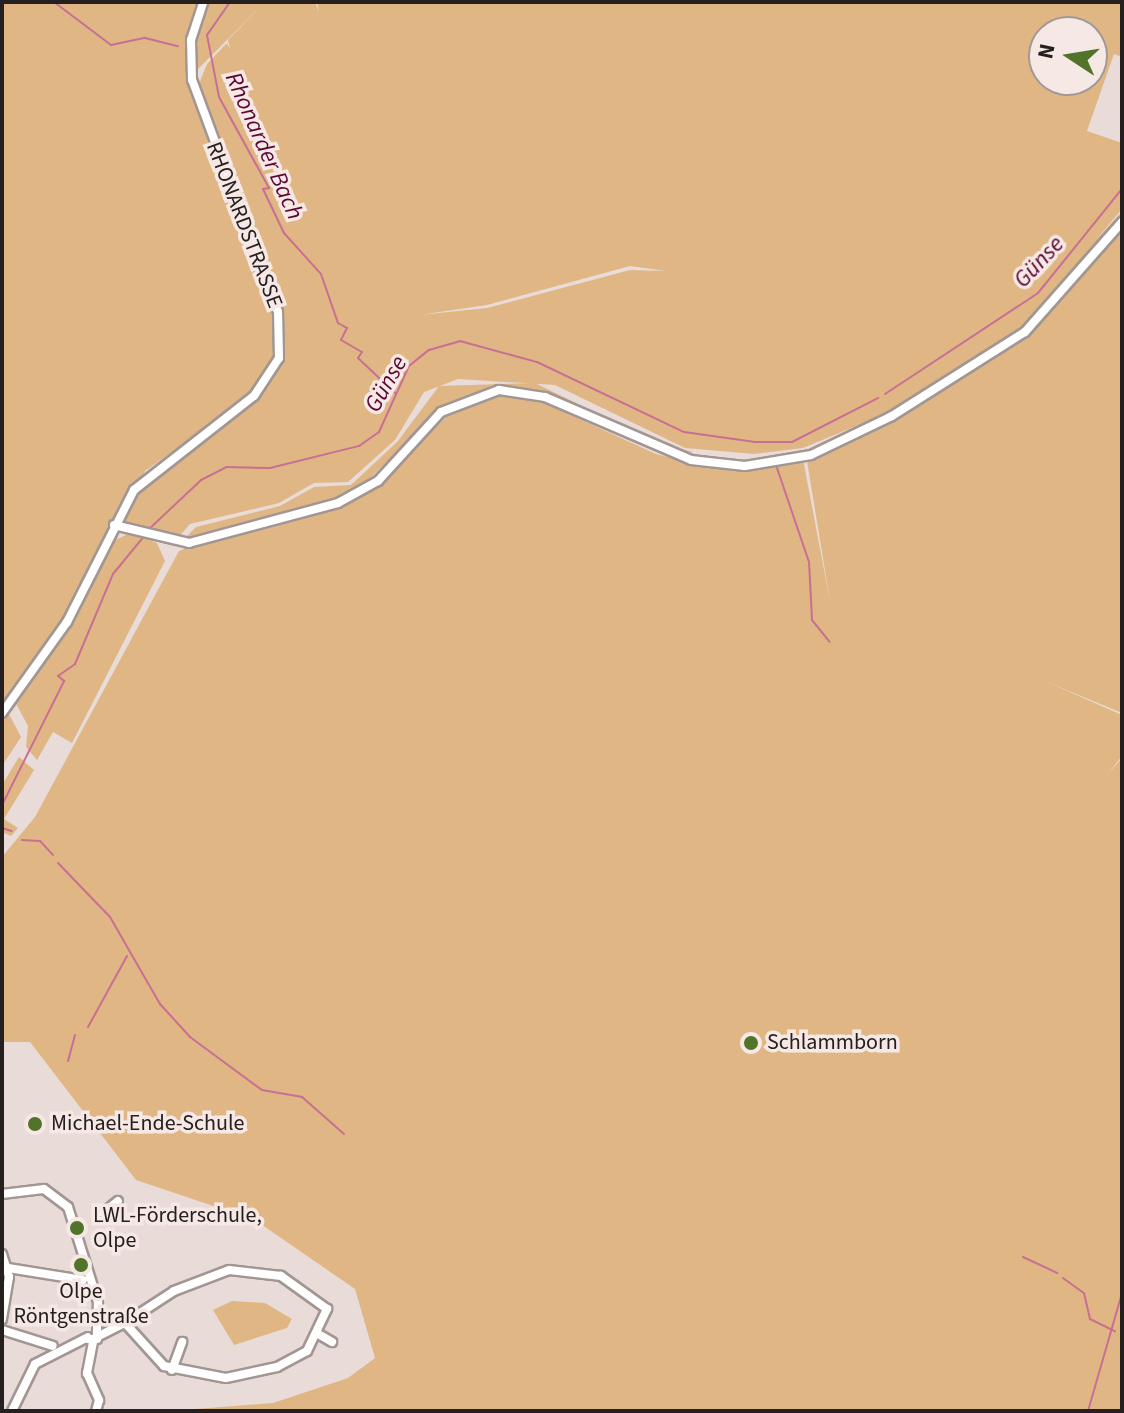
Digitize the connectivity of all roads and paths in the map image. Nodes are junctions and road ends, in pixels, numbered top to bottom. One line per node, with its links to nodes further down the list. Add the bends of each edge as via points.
1 (203, 2): 3 (street, RHONARDSTRASSE, via 191,40 192,80 278,312 281,350 260,390 147,475)
2 (1122, 222): 3 (street, via 1025,332 892,416 811,455 745,466 691,460 545,397 499,390 441,412 378,481 338,503 212,540 151,537)
3 (114, 525): 4 (street, RHONARDSTRASSE, via 67,622)
4 (2, 713)
5 (2, 1194): 15 (street, via 44,1189 68,1207 96,1290)
6 (118, 1201): 7 (street)
7 (103, 1213)
8 (2, 1254): 9 (street)
9 (4, 1267): 10 (street); 11 (street)
10 (83, 1280)
11 (2, 1319)
12 (125, 1323): 14 (street, via 223,1271 264,1271 327,1309); 15 (street); 19 (street)
13 (2, 1330): 18 (street)
14 (320, 1335): 17 (street); 19 (street, via 307,1351 249,1374 210,1380)
15 (93, 1338): 20 (street, via 35,1364); 21 (street, via 87,1373 99,1400)
16 (182, 1342): 19 (street)
17 (332, 1342)
18 (53, 1346)
19 (172, 1370)
20 (12, 1411)
21 (96, 1411)

